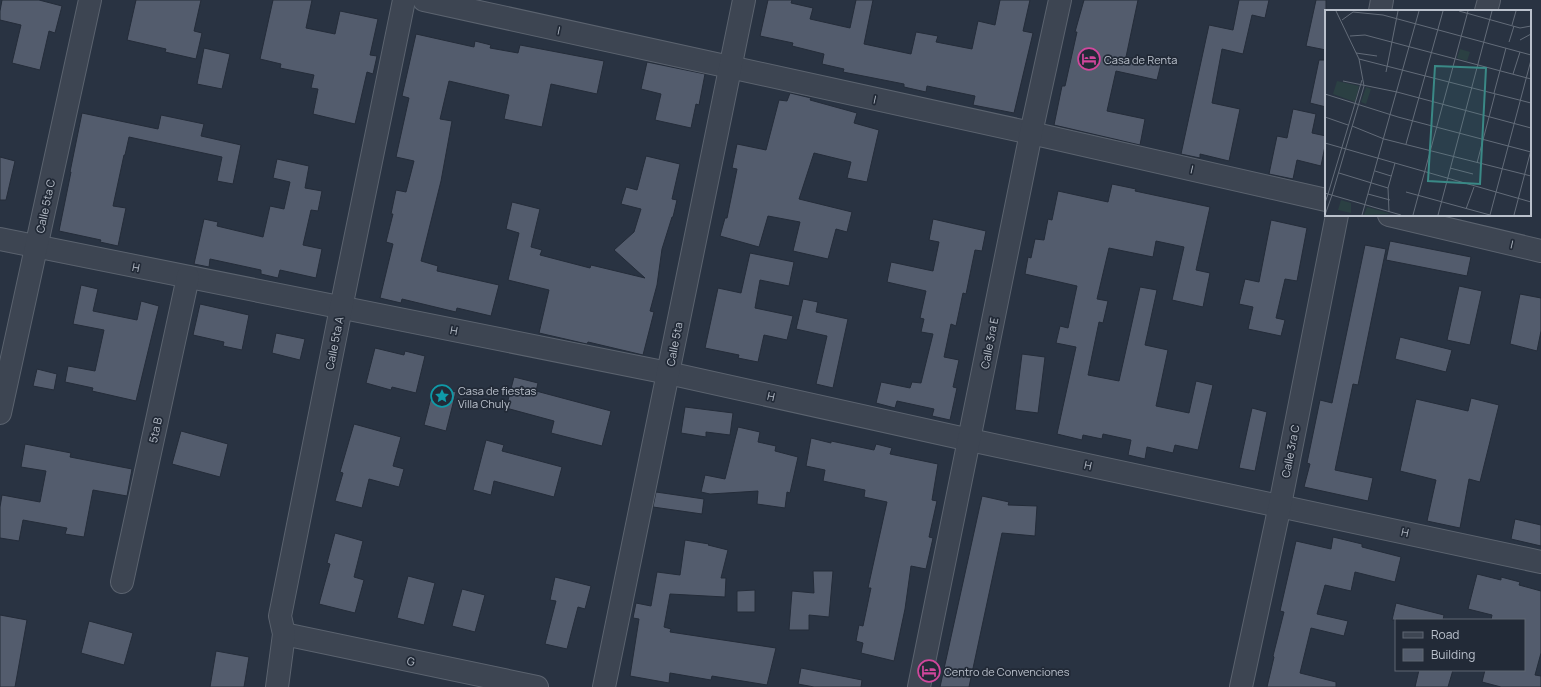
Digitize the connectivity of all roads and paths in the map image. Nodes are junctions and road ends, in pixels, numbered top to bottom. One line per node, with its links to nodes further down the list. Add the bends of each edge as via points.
1 (90, 0): 16 (street, Calle 5ta C)
2 (404, 0): 19 (street, Calle 5ta A)
3 (424, 0): 10 (street, I)
4 (744, 0): 10 (street, Calle 5ta)
5 (1060, 0): 11 (street, Calle 3ra E)
6 (1382, 0): 8 (street)
7 (1489, 0): 9 (street)
8 (1380, 10)
9 (1486, 10)
10 (731, 68): 11 (street, I); 20 (street, Calle 5ta)
11 (1031, 133): 12 (street, I); 22 (street, Calle 3ra E)
12 (1325, 200)
13 (1337, 216): 23 (street, Calle 3ra C)
14 (1393, 216): 17 (street, I)
15 (0, 239): 16 (street, H)
16 (37, 247): 18 (street, H); 21 (street, Calle 5ta C)
17 (1541, 251)
18 (188, 277): 19 (street, H); 25 (street, 5ta B)
19 (341, 308): 20 (street, H); 26 (street, Calle 5ta A, via 280,616)
20 (668, 373): 22 (street, H); 29 (street, Calle 5ta)
21 (0, 413)
22 (970, 440): 23 (street, H); 30 (street, Calle 3ra E)
23 (1280, 505): 24 (street, H); 31 (street, Calle 3ra C)
24 (1541, 562)
25 (122, 582)
26 (284, 634): 27 (street, Calle 5ta A); 28 (street, G)
27 (277, 687)
28 (537, 687)
29 (604, 687)
30 (919, 687)
31 (1241, 687)

